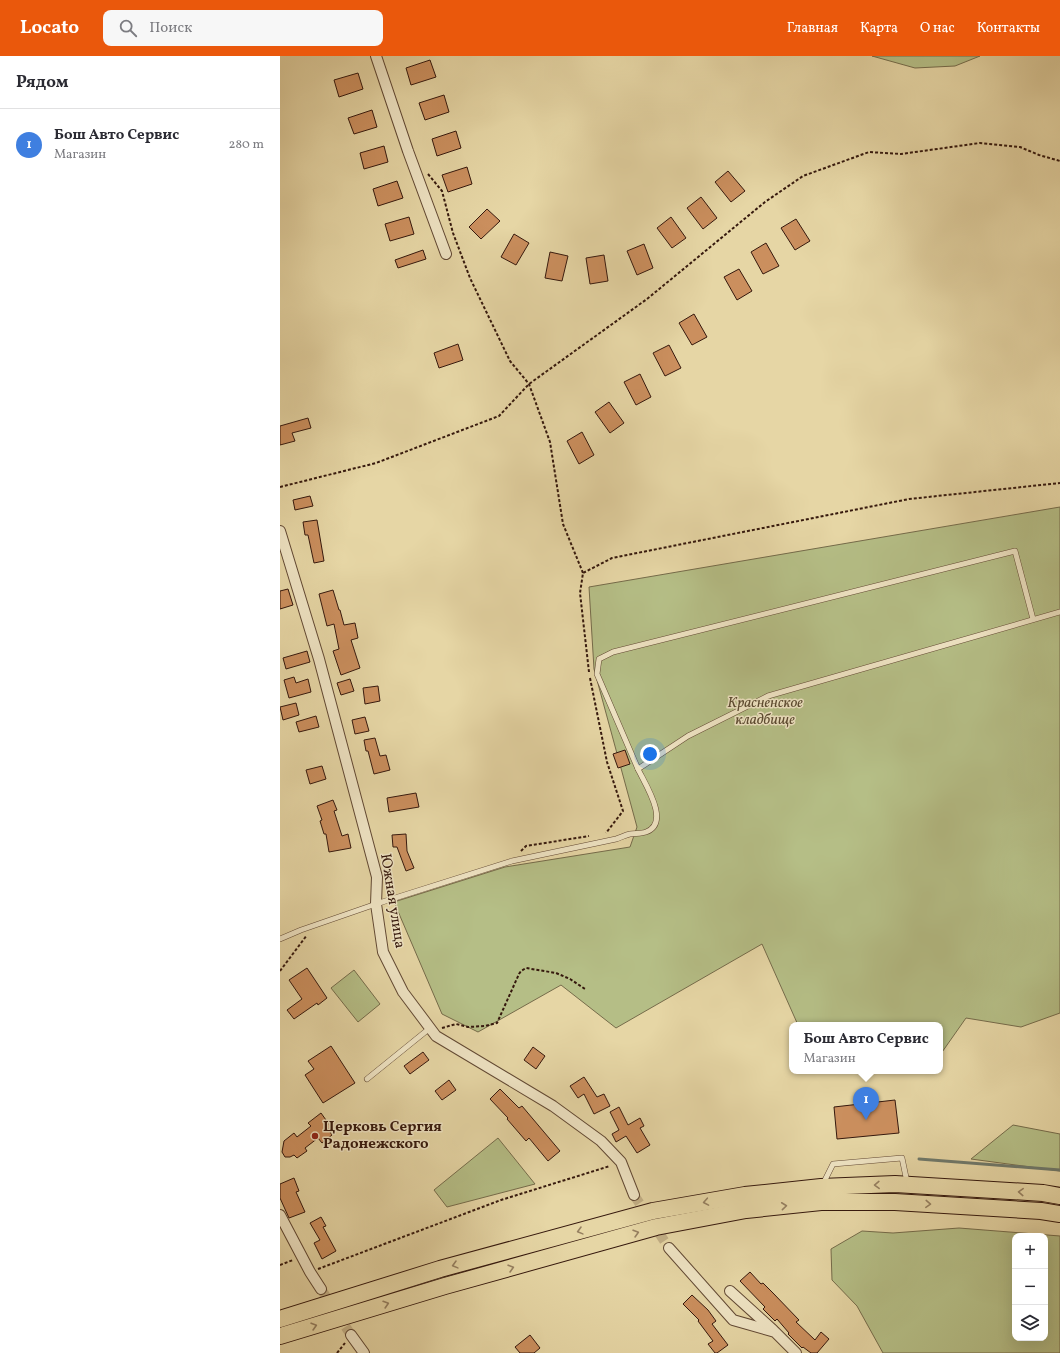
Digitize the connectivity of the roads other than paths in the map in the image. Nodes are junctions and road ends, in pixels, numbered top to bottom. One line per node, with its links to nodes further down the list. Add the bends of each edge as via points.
1 (376, 56): 2 (street)
2 (446, 254)
3 (280, 531): 7 (street, Южная улица, via 319,659 377,877)
4 (1060, 612): 5 (lane)
5 (1033, 619): 6 (lane, via 768,696 688,736); 6 (lane, via 1015,551 613,652 599,659 597,674)
6 (638, 769): 7 (lane, via 657,809 654,825 646,832 512,861)
7 (376, 904): 8 (lane); 9 (street, Южная улица, via 383,952 403,992)
8 (280, 940)
9 (430, 1028): 10 (lane); 13 (street, Южная улица, via 436,1036 553,1106 601,1141 621,1162)
10 (367, 1079)
11 (908, 1185): 12 (main road, one-way to 12); 12 (lane, via 902,1158 833,1164); 14 (main road, one-way to 11)
12 (821, 1187): 20 (main road, one-way to 20, via 745,1195 653,1211 440,1269)
13 (634, 1195)
14 (1060, 1196)
15 (1060, 1214): 23 (main road, one-way to 15, via 445,1286 656,1228 746,1210 821,1202 895,1202)
16 (280, 1215): 18 (street)
17 (669, 1248): 21 (street, via 733,1320)
18 (321, 1289)
19 (730, 1291): 21 (street)
20 (280, 1319)
21 (775, 1332): 25 (street)
22 (351, 1335): 24 (street)
23 (280, 1336)
24 (364, 1353)
25 (796, 1353)

